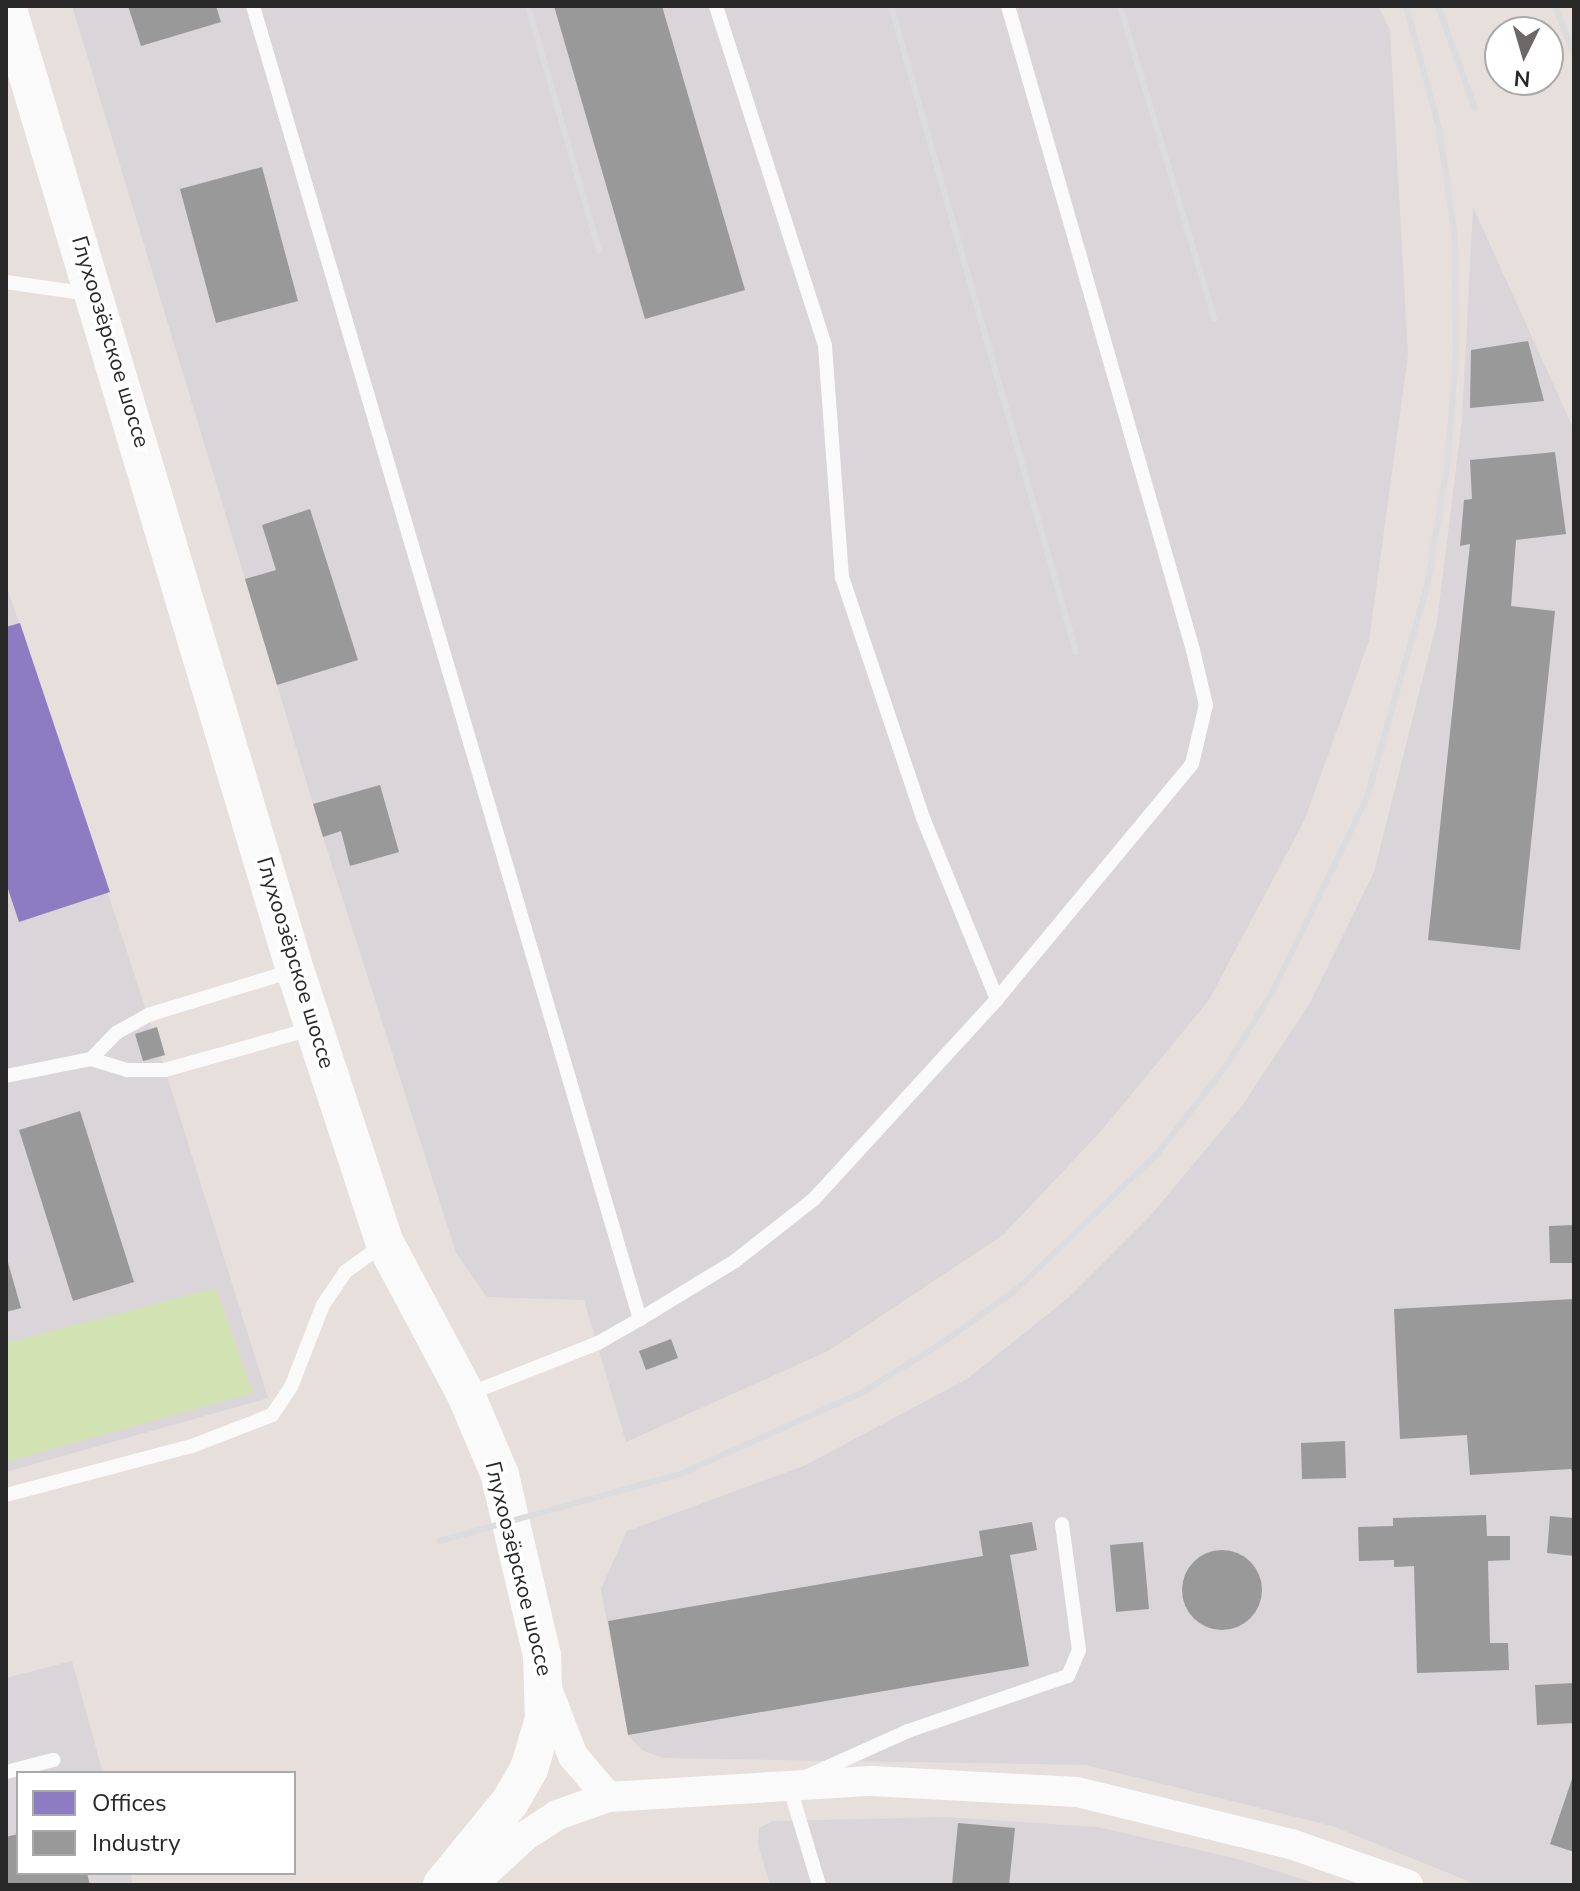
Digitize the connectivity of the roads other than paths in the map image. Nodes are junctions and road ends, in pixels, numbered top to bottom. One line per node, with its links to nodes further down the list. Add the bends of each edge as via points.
1 (7, 6): 6 (street, Глухоозёрское шоссе)
2 (253, 6): 13 (lane)
3 (716, 6): 8 (lane, via 825,346 842,577 923,818)
4 (1008, 6): 8 (lane, via 1206,705 1192,764)
5 (6, 282): 6 (lane)
6 (97, 296): 7 (street, Глухоозёрское шоссе)
7 (295, 970): 9 (street, Глухоозёрское шоссе); 10 (lane, via 148,1015 116,1033)
8 (997, 999): 13 (lane, via 814,1199 735,1261)
9 (314, 1028): 10 (lane, via 165,1070 127,1070); 12 (street, Глухоозёрское шоссе)
10 (91, 1059): 11 (lane)
11 (6, 1076)
12 (385, 1243): 14 (street, Глухоозёрское шоссе); 15 (lane, via 338,1283 323,1305 291,1387 272,1415 192,1446)
13 (640, 1319): 14 (lane, via 598,1343)
14 (466, 1395): 17 (street, Глухоозёрское шоссе, via 500,1475)
15 (6, 1495)
16 (1062, 1524): 20 (lane, via 1079,1650 1068,1676 908,1731)
17 (546, 1686): 21 (street, via 573,1756); 22 (street, Глухоозёрское шоссе, via 544,1719 529,1769)
18 (53, 1760): 19 (lane)
19 (6, 1772)
20 (786, 1786): 21 (street); 25 (lane); 26 (street, via 967,1783 1077,1792 1277,1840)
21 (608, 1797): 23 (street, via 557,1815 525,1836); 24 (street)
22 (442, 1885)
23 (472, 1885)
24 (498, 1885)
25 (819, 1885)
26 (1408, 1885)

